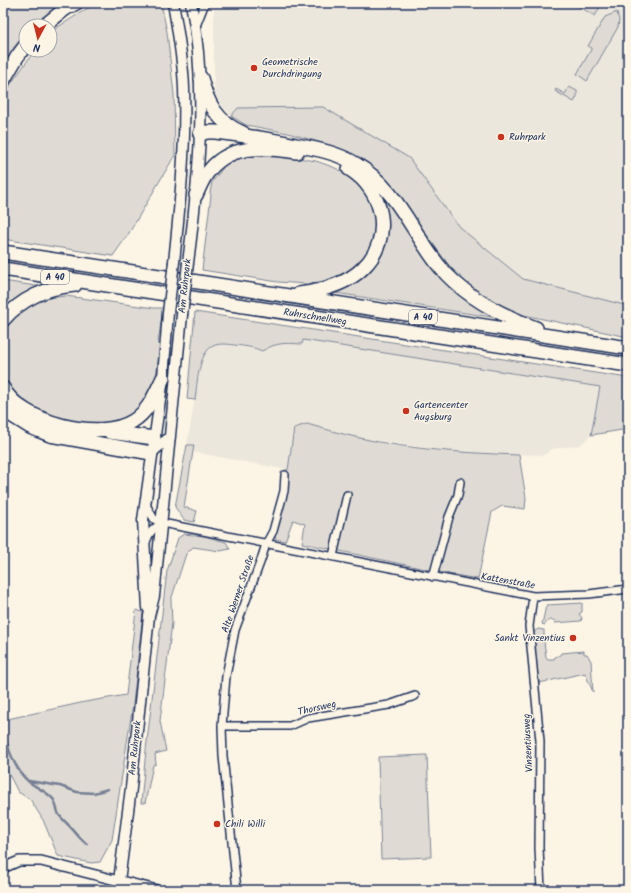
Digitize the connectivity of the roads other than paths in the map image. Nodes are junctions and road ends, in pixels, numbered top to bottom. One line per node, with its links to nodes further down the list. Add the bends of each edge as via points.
1 (76, 3): 5 (highway)
2 (173, 3): 12 (main road, Am Ruhrpark, via 184,87)
3 (191, 3): 6 (main road, Am Ruhrpark)
4 (205, 3): 6 (street)
5 (54, 18)
6 (196, 26): 8 (main road, Am Ruhrpark)
7 (18, 55): 9 (highway)
8 (201, 78): 10 (main road, Am Ruhrpark); 11 (highway, via 209,102 220,118 234,129)
9 (3, 81)
10 (200, 134): 11 (highway, via 215,132); 12 (main road, via 191,140); 13 (main road, Am Ruhrpark)
11 (254, 136): 19 (highway, via 317,149 358,165 371,174 394,198 440,266 453,282 469,295 505,316)
12 (184, 152): 22 (main road, Am Ruhrpark, bridge)
13 (196, 195): 17 (highway, via 215,164 237,151 252,149 290,151 326,158 359,175 371,189 381,213 382,227 374,253 362,269 339,283 320,290 290,294); 26 (main road, Am Ruhrpark, bridge)
14 (3, 252): 17 (highway, Ruhrschnellweg / A 40)
15 (3, 269): 16 (highway, Ruhrschnellweg / A 40)
16 (108, 285): 18 (highway, via 60,286 44,291 11,310); 21 (highway, Ruhrschnellweg / A 40)
17 (273, 293): 19 (highway, Ruhrschnellweg / A 40)
18 (3, 320)
19 (574, 340): 20 (highway, Ruhrschnellweg / A 40)
20 (628, 348)
21 (628, 365)
22 (163, 378): 25 (highway, via 150,404 133,422 115,429); 27 (main road, Am Ruhrpark)
23 (3, 388): 25 (highway, via 19,406 42,419)
24 (3, 410): 28 (highway, via 30,427 50,435)
25 (95, 430): 27 (highway)
26 (170, 437): 27 (main road); 28 (main road); 33 (main road, Am Ruhrpark)
27 (154, 438): 28 (main road, Am Ruhrpark)
28 (151, 453): 32 (main road, Am Ruhrpark)
29 (285, 475): 34 (street, Alte Werner Straße, via 284,491 273,531)
30 (460, 482): 37 (street)
31 (347, 495): 36 (street)
32 (145, 503): 33 (street, via 154,519); 35 (main road, Am Ruhrpark)
33 (162, 523): 34 (street, Kattenstraße); 35 (street, via 149,533); 40 (main road, Am Ruhrpark, via 154,596)
34 (266, 544): 36 (street, Kattenstraße); 42 (street, Alte Werner Straße, via 235,630 226,676)
35 (144, 554): 40 (main road, Am Ruhrpark)
36 (333, 556): 37 (street, Kattenstraße)
37 (433, 577): 39 (street, Kattenstraße)
38 (628, 589): 39 (street, Kattenstraße, via 589,594)
39 (533, 596): 47 (street, Vinzentiusweg, via 529,626 540,742)
40 (149, 616): 44 (main road, Am Ruhrpark)
41 (415, 696): 42 (street, Thorsweg, via 389,705 308,718 290,726)
42 (222, 726): 46 (street, Alte Werner Straße, via 222,756)
43 (3, 868): 44 (street, via 19,861 41,861)
44 (119, 881): 45 (main road)
45 (156, 890)
46 (236, 890)
47 (541, 890)

